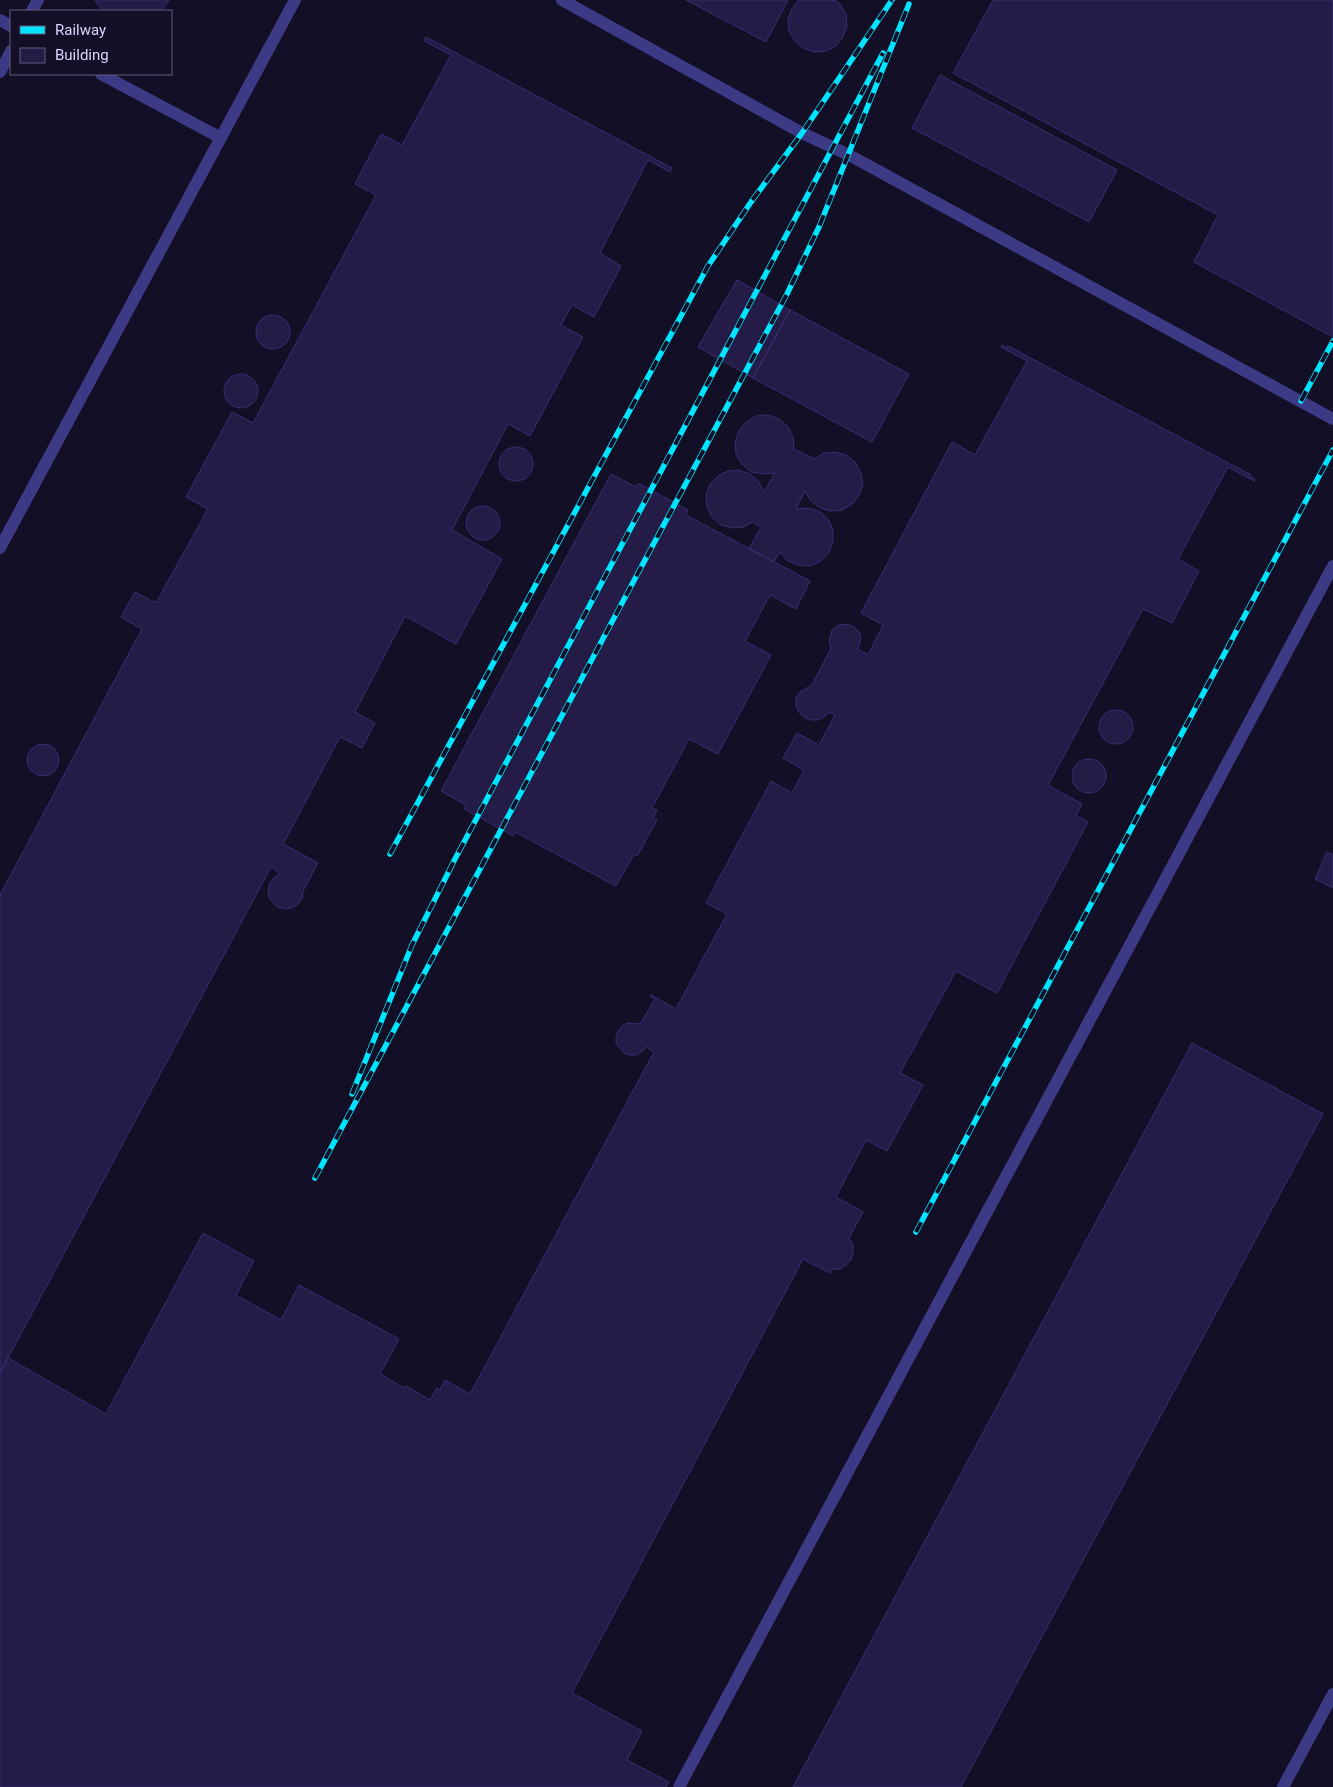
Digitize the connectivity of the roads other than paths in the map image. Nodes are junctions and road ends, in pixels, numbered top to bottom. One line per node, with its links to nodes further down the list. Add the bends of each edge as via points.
1 (295, 0): 6 (lane)
2 (562, 0): 7 (lane)
3 (10, 52): 4 (lane)
4 (0, 72)
5 (103, 75): 6 (lane)
6 (221, 138): 8 (lane)
7 (1333, 419)
8 (0, 548)
9 (1333, 566): 11 (lane)
10 (1333, 1694): 12 (lane)
11 (679, 1787)
12 (1283, 1787)

